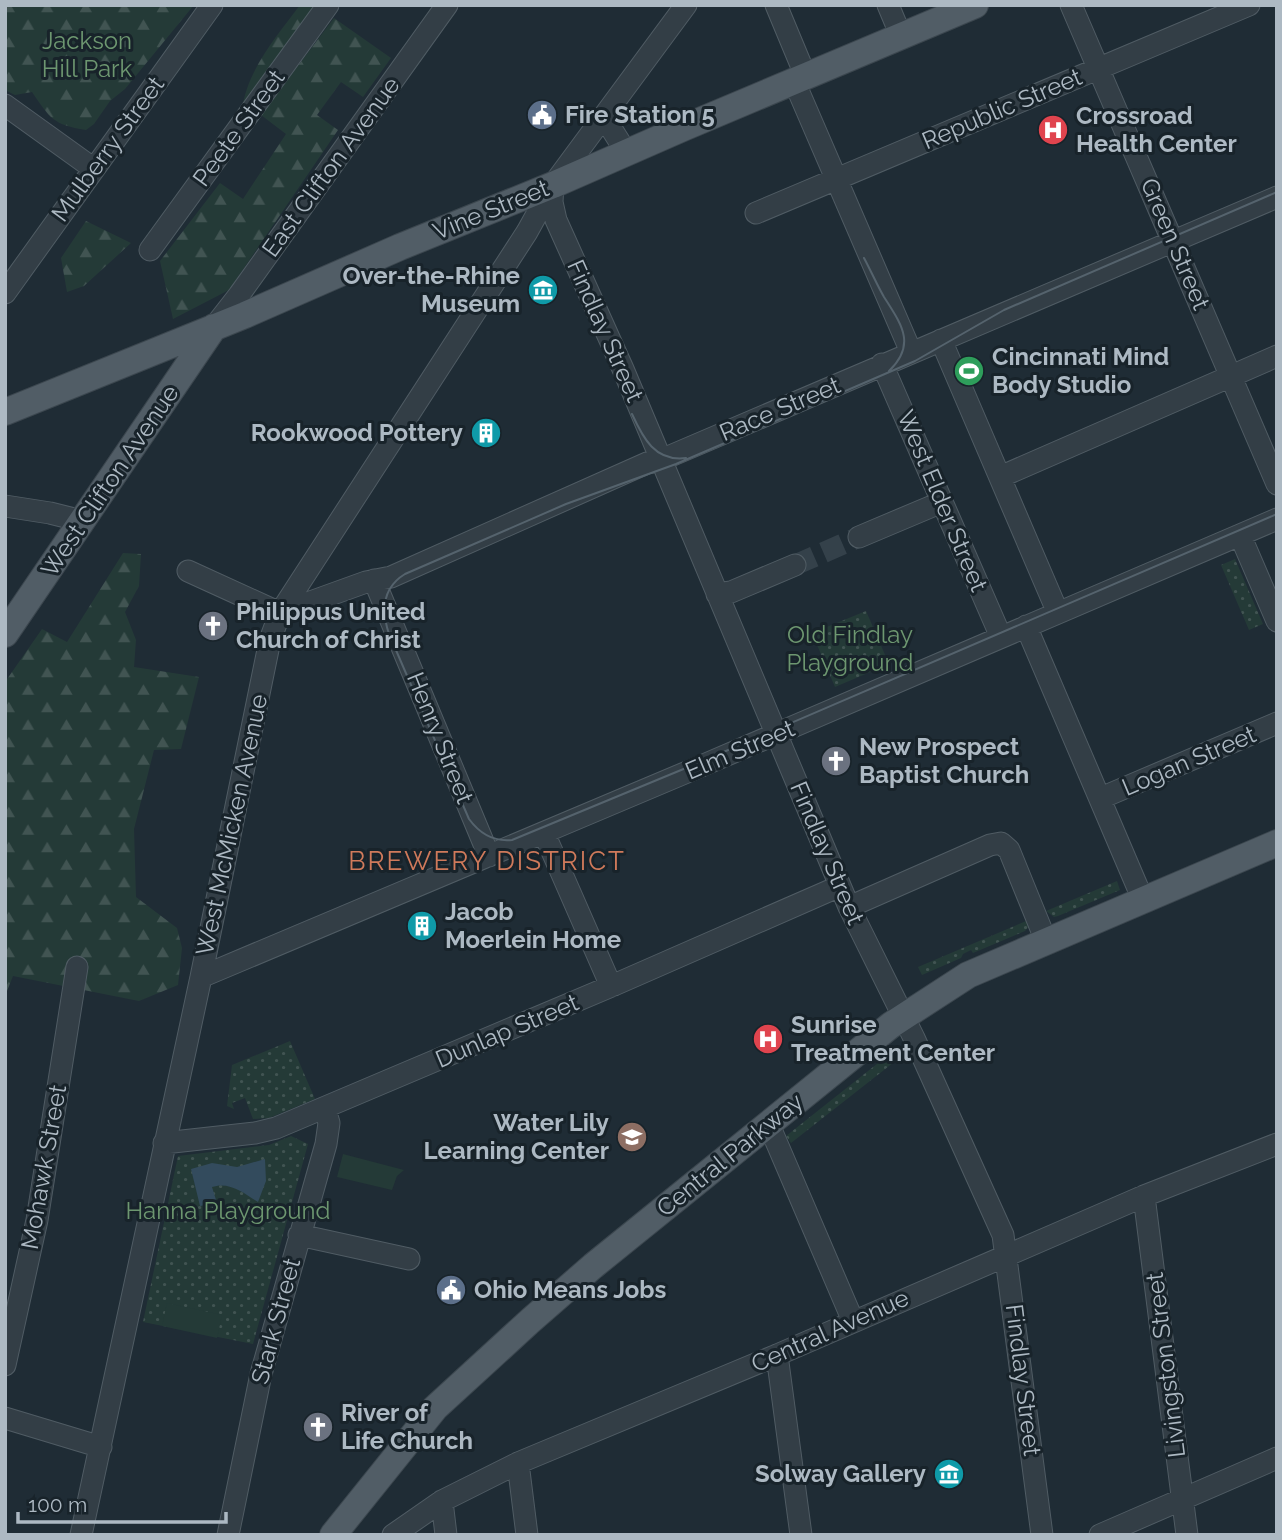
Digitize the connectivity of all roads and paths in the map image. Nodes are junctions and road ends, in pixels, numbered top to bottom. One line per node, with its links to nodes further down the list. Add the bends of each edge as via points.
1 (212, 5): 16 (street, Mulberry Street)
2 (328, 5): 22 (street, Peete Street)
3 (447, 5): 24 (street, East Clifton Avenue)
4 (776, 5): 12 (street)
5 (888, 5): 10 (street)
6 (975, 5): 10 (main road, Vine Street)
7 (1071, 5): 11 (street, Green Street)
8 (1249, 5): 11 (street, Republic Street)
9 (680, 7): 14 (street, West McMicken Avenue)
10 (901, 36): 12 (main road, Vine Street)
11 (1099, 68): 17 (street, Republic Street); 21 (street, Green Street)
12 (800, 79): 15 (main road, Vine Street); 17 (street)
13 (5, 105): 16 (street)
14 (604, 117): 15 (street); 18 (street, West McMicken Avenue)
15 (626, 152): 18 (main road, Vine Street)
16 (94, 169): 23 (street, Mulberry Street)
17 (836, 179): 20 (street, Republic Street); 26 (street)
18 (553, 185): 24 (main road, Vine Street); 31 (street, Findlay Street, via 556,219); 44 (street, West McMicken Avenue)
19 (1277, 197): 21 (street, Race Street)
20 (756, 214)
21 (1174, 242): 25 (street, Race Street); 29 (street, Green Street)
22 (149, 250)
23 (7, 288)
24 (214, 327): 30 (main road, Vine Street); 37 (main road, West Clifton Avenue)
25 (941, 340): 26 (street, Race Street); 32 (street)
26 (911, 352): 28 (street, Race Street)
27 (1277, 356): 29 (street)
28 (882, 364): 31 (street, Race Street); 34 (street, West Elder Street)
29 (1230, 376): 32 (street); 33 (street, Green Street)
30 (5, 412)
31 (662, 460): 42 (street, Race Street, via 391,577); 43 (street, Findlay Street)
32 (999, 477): 45 (street)
33 (1277, 484)
34 (942, 502): 39 (street); 49 (street, West Elder Street)
35 (5, 506): 37 (street)
36 (1277, 519): 38 (street, Elm Street)
37 (82, 522): 48 (main road, West Clifton Avenue)
38 (1240, 535): 45 (street, Elm Street); 46 (street)
39 (859, 537)
40 (795, 565): 43 (street, via 731,592)
41 (188, 572): 44 (street)
42 (374, 580): 44 (street, Race Street); 55 (street, Henry Street)
43 (717, 593): 51 (street, Findlay Street)
44 (280, 613): 61 (street, West McMicken Avenue, via 270,640)
45 (1058, 613): 47 (street, Elm Street)
46 (1277, 621)
47 (1026, 626): 49 (street, Elm Street); 52 (street)
48 (5, 634)
49 (1001, 637): 51 (street, Elm Street)
50 (1277, 723): 52 (street, Logan Street)
51 (777, 734): 53 (street, Elm Street); 56 (street, Findlay Street)
52 (1101, 799): 57 (street)
53 (544, 833): 55 (street, Elm Street); 62 (street)
54 (1277, 843): 57 (main road, Central Parkway)
55 (489, 856): 61 (street, Elm Street)
56 (840, 886): 58 (street, Findlay Street); 62 (street, Dunlap Street)
57 (1143, 900): 59 (main road, Central Parkway)
58 (849, 906): 59 (street, via 1001,843 1009,850); 63 (street, Findlay Street)
59 (1046, 941): 63 (main road, Central Parkway, via 968,975)
60 (77, 967): 74 (street, Mohawk Street, via 37,1220)
61 (201, 977): 66 (street, West McMicken Avenue)
62 (614, 985): 64 (street, Dunlap Street)
63 (903, 1016): 65 (main road, Central Parkway); 70 (street, Findlay Street, via 1003,1235)
64 (326, 1109): 66 (street, Dunlap Street, via 255,1133); 69 (street, Stark Street, via 326,1144)
65 (769, 1125): 72 (street); 83 (main road, Central Parkway, via 593,1266 435,1408)
66 (164, 1143): 76 (street, West McMicken Avenue)
67 (1276, 1146): 68 (street, Central Avenue)
68 (1144, 1196): 70 (street, Central Avenue); 79 (street, Livingston Street)
69 (299, 1235): 71 (street); 82 (street, Stark Street, via 261,1374)
70 (1007, 1256): 72 (street, Central Avenue); 88 (street, Findlay Street)
71 (409, 1259)
72 (853, 1321): 73 (street, Central Avenue)
73 (777, 1355): 78 (street, Central Avenue); 87 (street)
74 (5, 1365)
75 (5, 1418): 76 (street)
76 (101, 1447): 81 (street, West McMicken Avenue)
77 (1277, 1458): 79 (street)
78 (518, 1463): 80 (street, Central Avenue); 86 (street)
79 (1182, 1500): 89 (street); 90 (street, Livingston Street)
80 (442, 1501): 84 (street, Central Avenue); 85 (street)
81 (80, 1535)
82 (228, 1535)
83 (333, 1535)
84 (393, 1535)
85 (446, 1535)
86 (527, 1535)
87 (801, 1535)
88 (1042, 1535)
89 (1100, 1535)
90 (1187, 1535)

